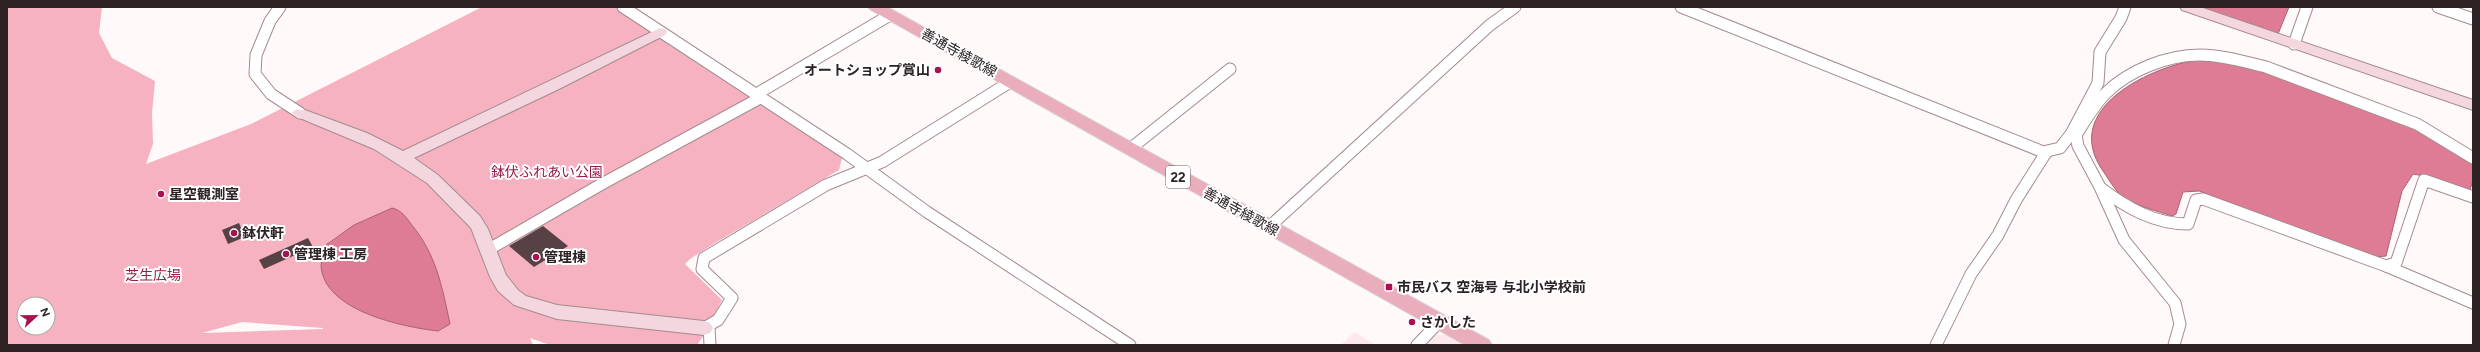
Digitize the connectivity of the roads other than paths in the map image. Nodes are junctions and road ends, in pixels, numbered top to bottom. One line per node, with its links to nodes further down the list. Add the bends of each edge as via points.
1 (280, 7): 17 (street, via 269,23 257,50 254,67 260,82 282,102)
2 (623, 7): 11 (street)
3 (1515, 7): 25 (street, via 1490,25)
4 (1681, 7): 19 (street)
5 (2125, 7): 19 (street, via 2100,52 2098,83 2071,134 2060,148)
6 (2187, 7): 12 (street)
7 (2307, 7): 12 (street)
8 (2438, 7): 10 (street)
9 (883, 11): 14 (main road, 善通寺綾歌線 / 22); 15 (street, via 760,92)
10 (2473, 19)
11 (660, 32): 15 (street); 20 (street, via 554,86)
12 (2294, 44): 16 (street)
13 (1230, 69): 18 (street)
14 (1010, 82): 18 (main road, 善通寺綾歌線 / 22); 22 (street)
15 (760, 98): 22 (street); 26 (street, via 600,185)
16 (2473, 105)
17 (300, 113): 20 (street, via 364,136)
18 (1130, 149): 25 (main road, 善通寺綾歌線 / 22)
19 (2046, 153): 35 (street, via 2016,200 1998,235 1971,274)
20 (403, 157): 26 (street, via 449,194 468,214 480,229)
21 (2473, 158): 23 (street, via 2418,124 2346,96 2266,67 2198,55 2147,67 2116,85 2101,98 2076,135 2078,146)
22 (867, 170): 30 (street, via 826,185 704,258 702,269 732,298 722,318); 32 (street, via 926,212 952,226)
23 (2100, 187): 27 (street, via 2120,204 2175,225 2188,224 2196,200 2203,199); 36 (street, via 2124,240 2176,304 2180,324)
24 (2473, 197): 27 (street, via 2424,180 2396,264)
25 (1269, 227): 29 (main road, 善通寺綾歌線 / 22)
26 (486, 251): 30 (street, via 507,292 519,302 538,309)
27 (2386, 266): 28 (street)
28 (2473, 303)
29 (1439, 322): 33 (street); 34 (main road, 善通寺綾歌線 / 22)
30 (706, 327): 31 (street)
31 (710, 345)
32 (1130, 345)
33 (1417, 345)
34 (1482, 345)
35 (1936, 345)
36 (2174, 345)

